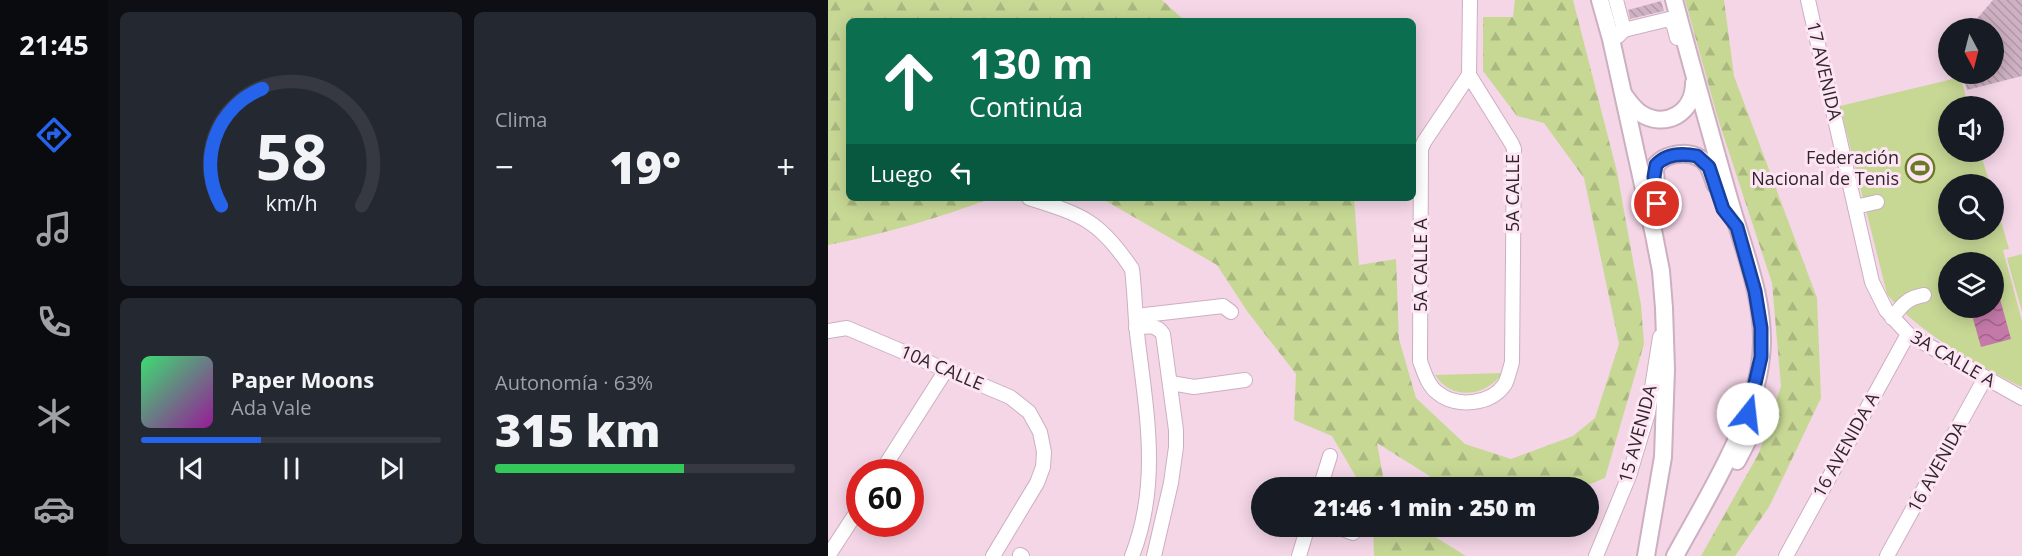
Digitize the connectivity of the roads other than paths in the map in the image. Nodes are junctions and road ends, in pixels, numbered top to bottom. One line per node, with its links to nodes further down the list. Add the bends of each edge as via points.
1 (1470, 0): 9 (street)
2 (1600, 0): 8 (main road)
3 (1616, 0): 8 (street)
4 (1666, 0): 7 (street)
5 (1674, 0): 10 (main road)
6 (1808, 0): 14 (street, 17 AVENIDA)
7 (1674, 26): 8 (street, via 1669,20); 10 (street, via 1686,72)
8 (1618, 34): 11 (main road)
9 (1469, 75): 25 (street, 5A CALLE, via 1514,149); 25 (street, 5A CALLE A, via 1421,149 1420,361 1437,393 1462,403 1487,399 1497,392)
10 (1694, 76): 11 (main road, via 1691,102 1680,114 1668,119 1641,114); 15 (main road)
11 (1622, 92): 16 (main road)
12 (1039, 201): 22 (street, via 1072,211 1098,227 1120,251 1132,269)
13 (1877, 202): 14 (street)
14 (1855, 207): 17 (street, 17 AVENIDA)
15 (1739, 234): 16 (main road, via 1723,209 1709,167 1701,159 1686,154 1663,159 1656,165 1654,177 1664,243); 43 (main road, via 1761,328 1756,385 1748,414); 44 (main road, via 1762,284 1770,324 1768,378 1750,436)
16 (1661, 271): 19 (main road)
17 (1872, 282): 21 (street, 3A CALLE A)
18 (1924, 295): 21 (street, via 1905,301)
19 (1664, 308): 41 (street, 15 AVENIDA, via 1648,413 1629,476); 42 (main road, via 1664,457)
20 (1231, 312): 22 (street, via 1223,306)
21 (1892, 318): 24 (street, 3A CALLE A)
22 (1136, 322): 29 (street, via 1163,334); 38 (street, via 1150,458 1144,510)
23 (828, 331): 26 (street, 10A CALLE, via 847,328)
24 (1908, 334): 27 (street, 3A CALLE A); 45 (street, 16 AVENIDA A)
25 (1512, 362)
26 (946, 370): 32 (street); 37 (street, 10A CALLE, via 1020,403 1040,432 1044,452 1041,475)
27 (1985, 378): 30 (street, 3A CALLE A); 46 (street, 16 AVENIDA)
28 (1245, 380): 29 (street, via 1194,387)
29 (1171, 383): 39 (street, via 1175,456)
30 (2022, 398)
31 (1330, 456): 33 (street)
32 (889, 459)
33 (1323, 477)
34 (846, 528): 36 (street)
35 (1305, 537): 40 (street)
36 (828, 556)
37 (993, 556)
38 (1132, 556)
39 (1154, 556)
40 (1299, 556)
41 (1596, 556)
42 (1646, 556)
43 (1675, 556)
44 (1686, 556)
45 (1786, 556)
46 (1887, 556)

